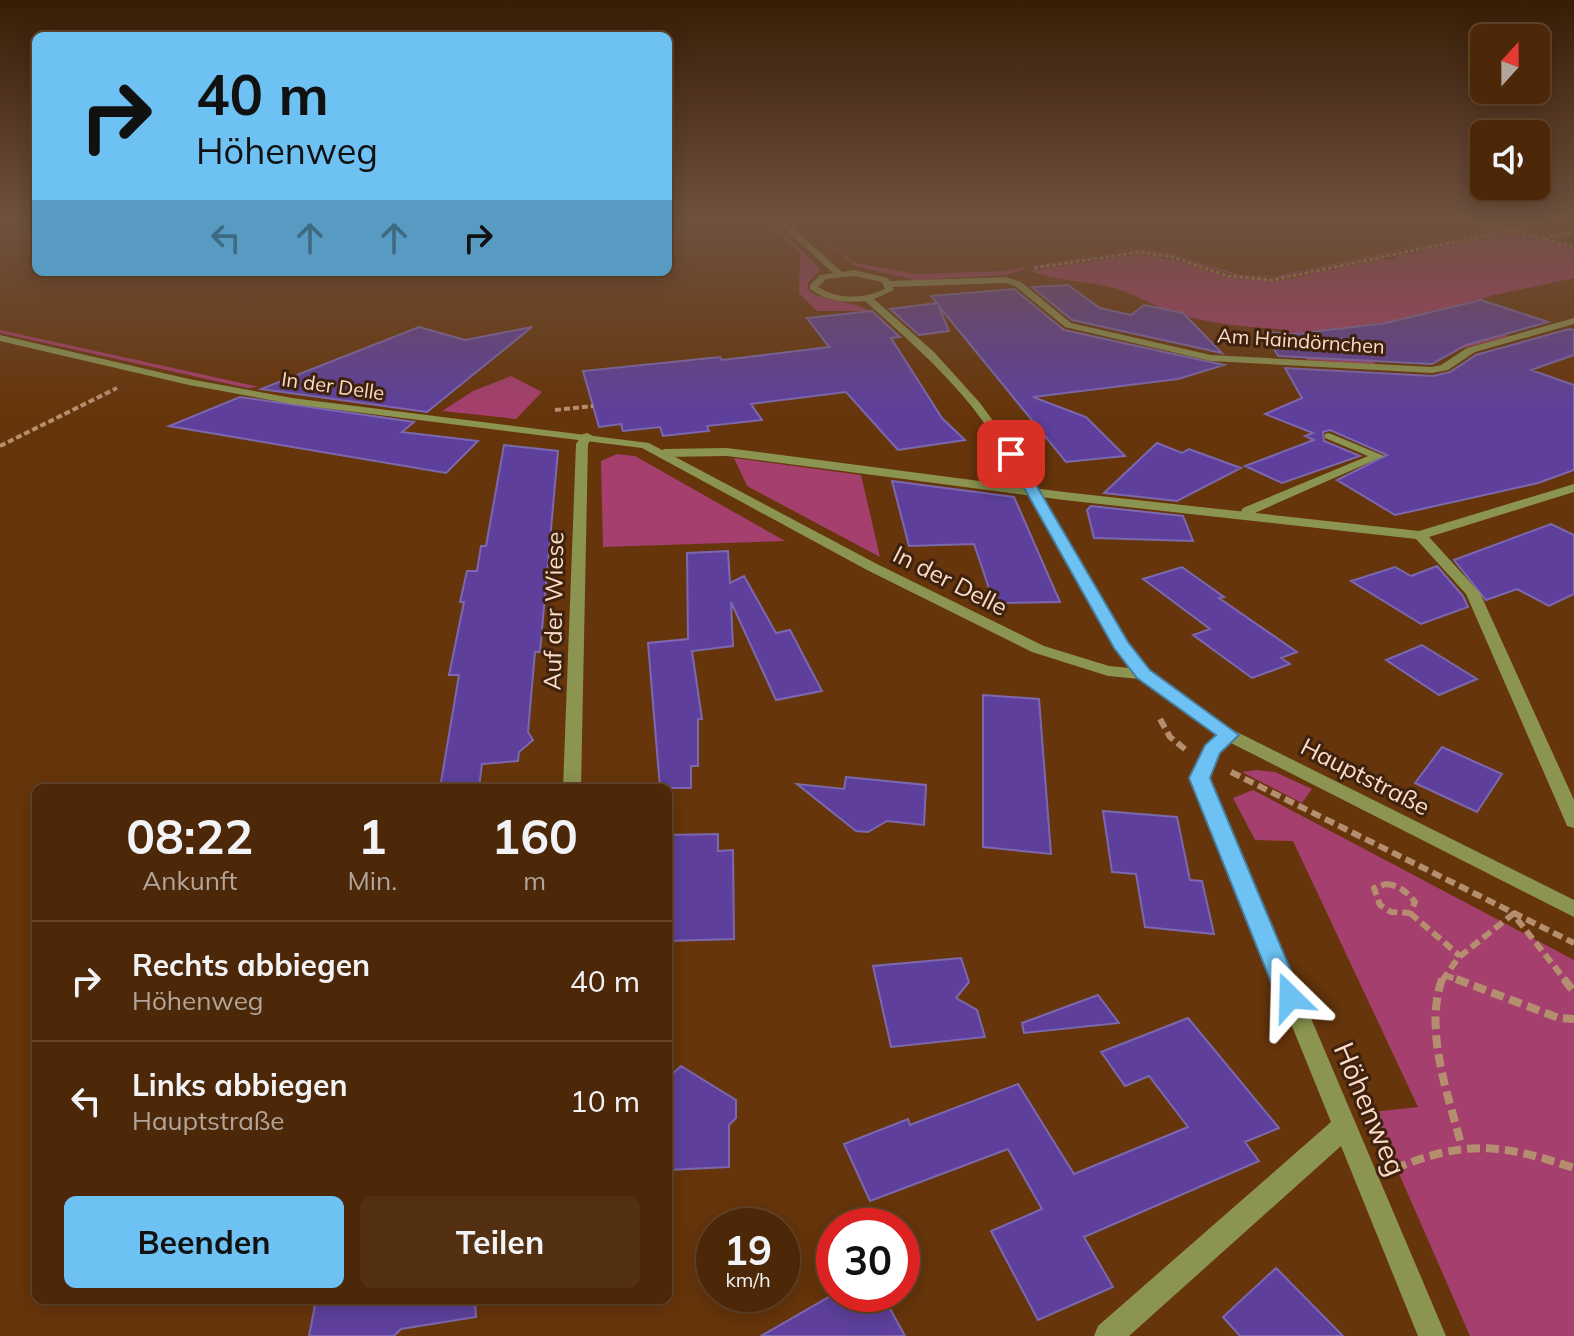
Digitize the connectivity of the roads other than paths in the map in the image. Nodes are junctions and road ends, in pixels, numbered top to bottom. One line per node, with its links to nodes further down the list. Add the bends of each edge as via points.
1 (816, 284): 4 (street, via 825,295)
2 (890, 284): 4 (street, via 885,293)
3 (1018, 284): 5 (street, Am Haindörnchen, via 1068,325 1238,361 1432,370 1471,350)
4 (867, 298): 11 (street, via 930,354 976,405)
5 (1574, 321)
6 (0, 338): 7 (street, In der Delle, via 292,401)
7 (587, 436): 9 (street, In der Delle); 16 (street, Auf der Wiese, via 582,444)
8 (1329, 436): 12 (street, via 1378,456 1248,511)
9 (664, 453): 11 (street, In der Delle, via 727,452); 14 (street, In der Delle, via 872,567 1026,643 1085,666)
10 (1574, 488): 13 (street)
11 (1035, 492): 12 (street); 14 (street, via 1120,644)
12 (1249, 516): 13 (street)
13 (1420, 535): 17 (street, via 1473,593)
14 (1143, 674): 15 (street, Hauptstraße)
15 (1229, 735): 18 (street, Hauptstraße); 19 (street, Höhenweg, via 1206,759 1200,778)
16 (572, 784)
17 (1574, 821)
18 (1574, 909)
19 (1345, 1126): 20 (street); 21 (street, Höhenweg)
20 (1108, 1336)
21 (1432, 1336)

